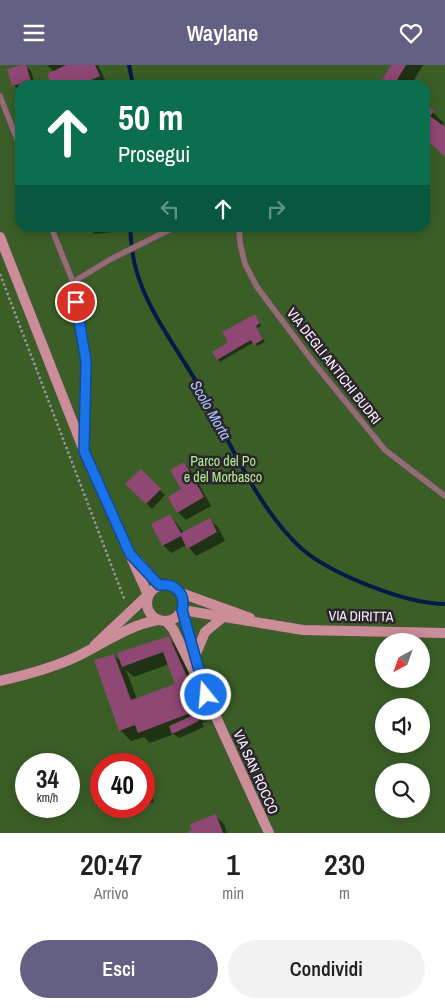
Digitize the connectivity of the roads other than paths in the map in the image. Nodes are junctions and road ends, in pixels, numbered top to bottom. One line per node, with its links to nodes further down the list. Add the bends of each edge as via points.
1 (0, 96): 2 (lane)
2 (15, 134)
3 (54, 232): 7 (lane)
4 (166, 232): 7 (lane)
5 (239, 232): 9 (lane, VIA DEGLI ANTICHI BUDRI, via 246,264 257,287 314,363 385,450)
6 (0, 237): 8 (main road)
7 (73, 282): 8 (lane, via 86,361)
8 (84, 451): 10 (main road)
9 (445, 496)
10 (130, 554): 11 (main road); 13 (main road)
11 (159, 585): 12 (main road, via 171,585); 13 (main road)
12 (181, 593): 14 (main road); 17 (main road, VIA DIRITTA)
13 (148, 595): 16 (main road, via 147,607 153,617); 19 (main road)
14 (182, 610): 15 (main road, VIA DIRITTA); 16 (main road, via 175,618); 20 (main road, VIA SAN ROCCO)
15 (222, 618): 17 (main road, VIA DIRITTA); 20 (main road, via 205,631)
16 (162, 620): 19 (main road, via 146,622); 22 (main road, VIA SAN ROCCO, via 173,629)
17 (277, 627): 18 (main road, VIA DIRITTA)
18 (445, 633)
19 (95, 645): 21 (main road, via 78,656)
20 (195, 657): 22 (main road, VIA SAN ROCCO)
21 (0, 681)
22 (206, 695): 23 (main road, VIA SAN ROCCO)
23 (269, 833)

